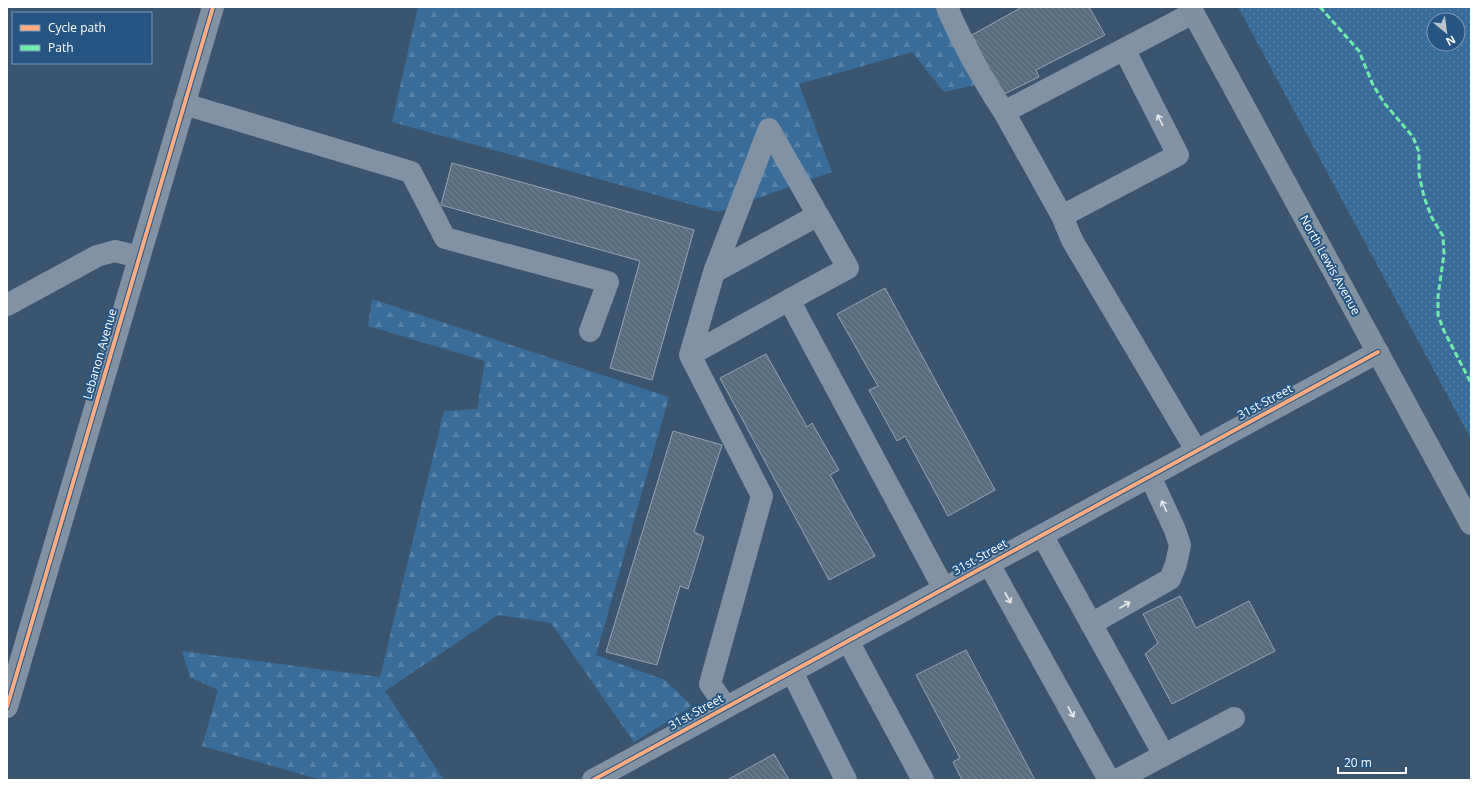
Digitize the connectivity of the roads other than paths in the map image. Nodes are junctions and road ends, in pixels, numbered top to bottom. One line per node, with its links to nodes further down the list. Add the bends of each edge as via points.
1 (213, 7): 5 (street, Lebanon Avenue)
2 (947, 7): 6 (street, via 957,32)
3 (1192, 10): 4 (street); 14 (main road, North Lewis Avenue)
4 (1124, 49): 6 (street); 8 (street, one-way to 4, via 1178,155)
5 (184, 104): 9 (street, Lebanon Avenue); 13 (street, via 411,172 446,238 608,282)
6 (1004, 112): 8 (street)
7 (818, 214): 10 (street); 10 (street, via 769,129); 11 (street, via 848,268)
8 (1062, 216): 16 (street, via 1072,240)
9 (139, 257): 12 (street, via 115,251 97,256); 26 (street, Lebanon Avenue)
10 (714, 272): 15 (street)
11 (789, 300): 15 (street); 21 (street)
12 (7, 305)
13 (590, 332)
14 (1378, 352): 16 (street, 31st Street); 18 (main road, North Lewis Avenue)
15 (690, 355): 25 (street, via 762,496 710,684)
16 (1196, 450): 17 (street, 31st Street)
17 (1150, 476): 19 (street, 31st Street); 22 (street, one-way to 17, via 1170,579 1176,564 1180,545 1176,530)
18 (1471, 524)
19 (1042, 535): 20 (street, 31st Street); 22 (street)
20 (989, 564): 21 (street, 31st Street); 32 (street, one-way to 32)
21 (944, 589): 23 (street, 31st Street)
22 (1091, 624): 28 (street)
23 (848, 641): 24 (street, 31st Street); 31 (street)
24 (792, 672): 25 (street, 31st Street); 30 (street)
25 (726, 707): 29 (street, 31st Street)
26 (7, 708)
27 (1234, 718): 28 (street)
28 (1164, 756): 33 (street)
29 (593, 780)
30 (846, 780)
31 (922, 780)
32 (1109, 780)
33 (1117, 780)

